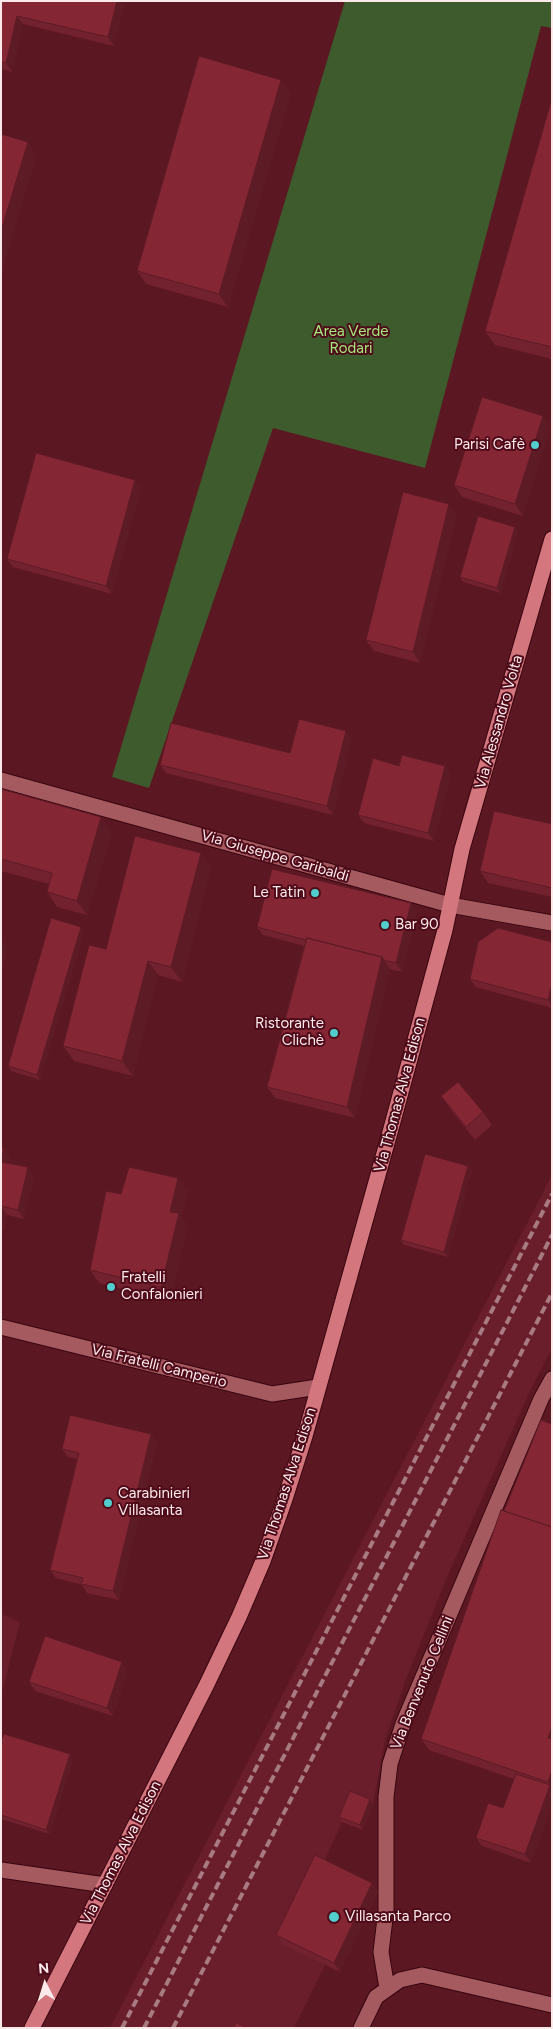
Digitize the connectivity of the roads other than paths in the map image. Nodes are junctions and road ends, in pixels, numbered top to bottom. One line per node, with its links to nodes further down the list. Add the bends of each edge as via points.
1 (552, 539): 3 (main road, Via Alessandro Volta, via 462,849)
2 (1, 780): 3 (street, Via Giuseppe Garibaldi)
3 (450, 905): 4 (street, Via Giuseppe Garibaldi); 7 (main road, Via Thomas Alva Edison)
4 (552, 924)
5 (1, 1327): 7 (street, Via Fratelli Camperio, via 272,1394)
6 (552, 1379): 10 (street, Via Benvenuto Cellini, via 406,1715 390,1764 386,1797 386,1910 381,1952)
7 (318, 1388): 9 (main road, Via Thomas Alva Edison, via 263,1561 239,1617)
8 (1, 1870): 9 (street)
9 (105, 1886): 12 (main road, Via Thomas Alva Edison)
10 (387, 1988): 11 (street, via 400,1980 426,1975); 13 (street, via 376,1997)
11 (552, 2005)
12 (32, 2028)
13 (361, 2028)

